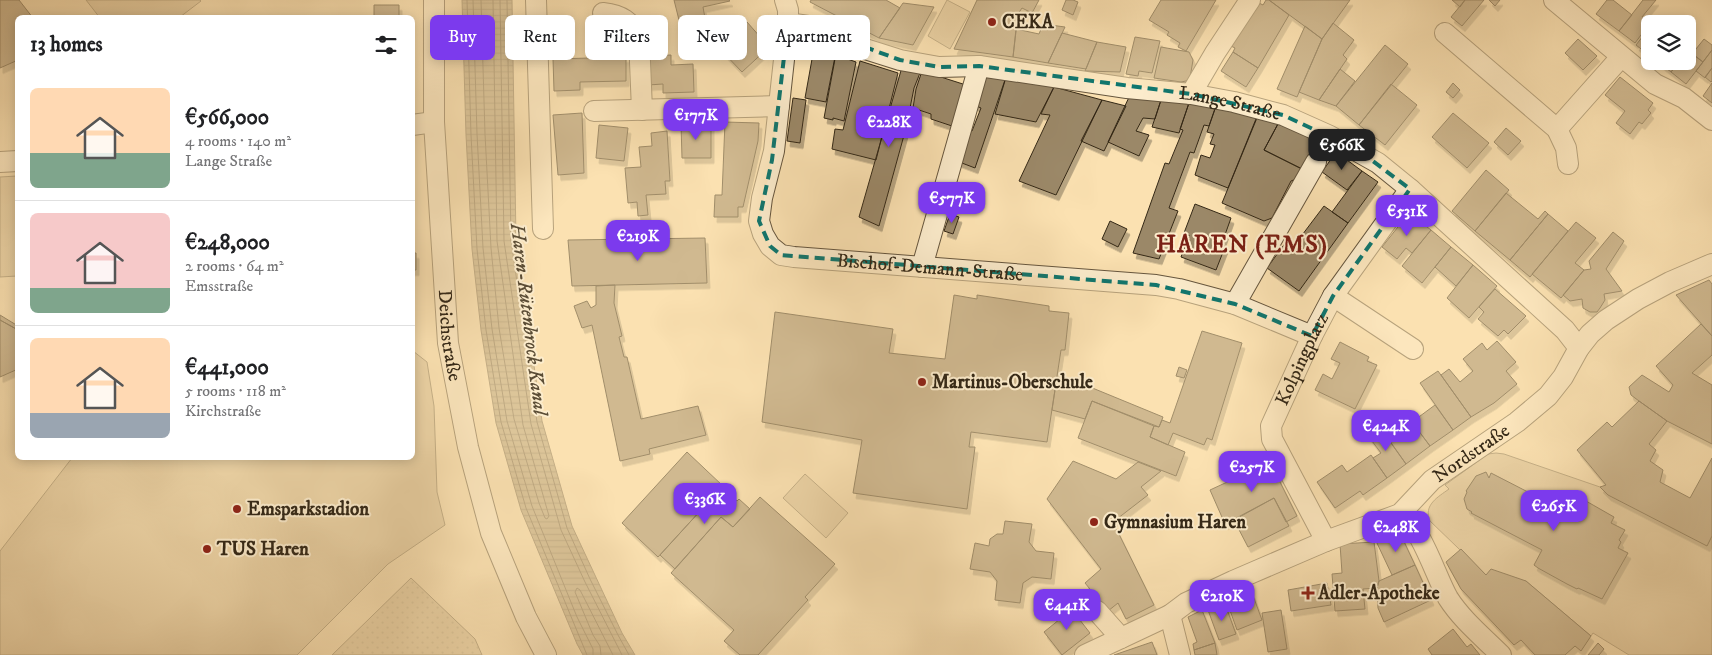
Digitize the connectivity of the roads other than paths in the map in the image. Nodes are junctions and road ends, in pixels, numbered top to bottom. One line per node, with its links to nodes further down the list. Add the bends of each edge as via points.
1 (434, 0): 18 (street, Deichstraße)
2 (536, 0): 26 (street)
3 (785, 0): 7 (street)
4 (1250, 0): 13 (street)
5 (1554, 0): 10 (street)
6 (603, 13): 16 (street, via 626,19 639,38)
7 (788, 15)
8 (1445, 33): 20 (street)
9 (870, 51): 12 (street, Lange Straße, via 939,67)
10 (1621, 56): 17 (street, via 1655,84 1684,98); 20 (street)
11 (784, 60): 14 (street, Bischof-Demann-Straße)
12 (979, 66): 13 (street, Lange Straße); 28 (street)
13 (1191, 94): 25 (street, Lange Straße, via 1291,118 1358,150)
14 (779, 106): 16 (street); 28 (street, Bischof-Demann-Straße, via 774,151 759,221 770,246 782,255 794,257)
15 (594, 110): 16 (street)
16 (642, 110)
17 (1712, 120)
18 (434, 122): 19 (street); 39 (street, Deichstraße, via 448,343 468,447 491,533 526,617)
19 (415, 125)
20 (1557, 129): 24 (street, via 1566,148)
21 (15, 161): 22 (street)
22 (0, 162)
23 (1316, 162): 30 (street)
24 (1568, 164)
25 (1410, 189): 29 (street, Kolpingplatz); 32 (street, Lange Straße, via 1565,330)
26 (543, 229)
27 (1712, 264): 32 (street, via 1638,299 1606,320)
28 (922, 267): 30 (street, Bischof-Demann-Straße, via 1156,285)
29 (1333, 296): 31 (street, Kolpingplatz); 33 (street)
30 (1235, 304): 31 (street, Bischof-Demann-Straße)
31 (1312, 336): 35 (street, Kolpingplatz, via 1272,426 1272,439)
32 (1579, 348): 34 (street, Nordstraße, via 1563,378 1548,396 1432,480)
33 (1413, 349)
34 (1400, 514): 35 (street); 42 (street, via 1407,518 1429,555 1448,598 1462,617)
35 (1326, 541): 37 (street, via 1194,600)
36 (1097, 611): 38 (street)
37 (1170, 615): 38 (street); 41 (street)
38 (1121, 638): 40 (street)
39 (546, 655)
40 (1085, 655)
41 (1180, 655)
42 (1501, 655)

